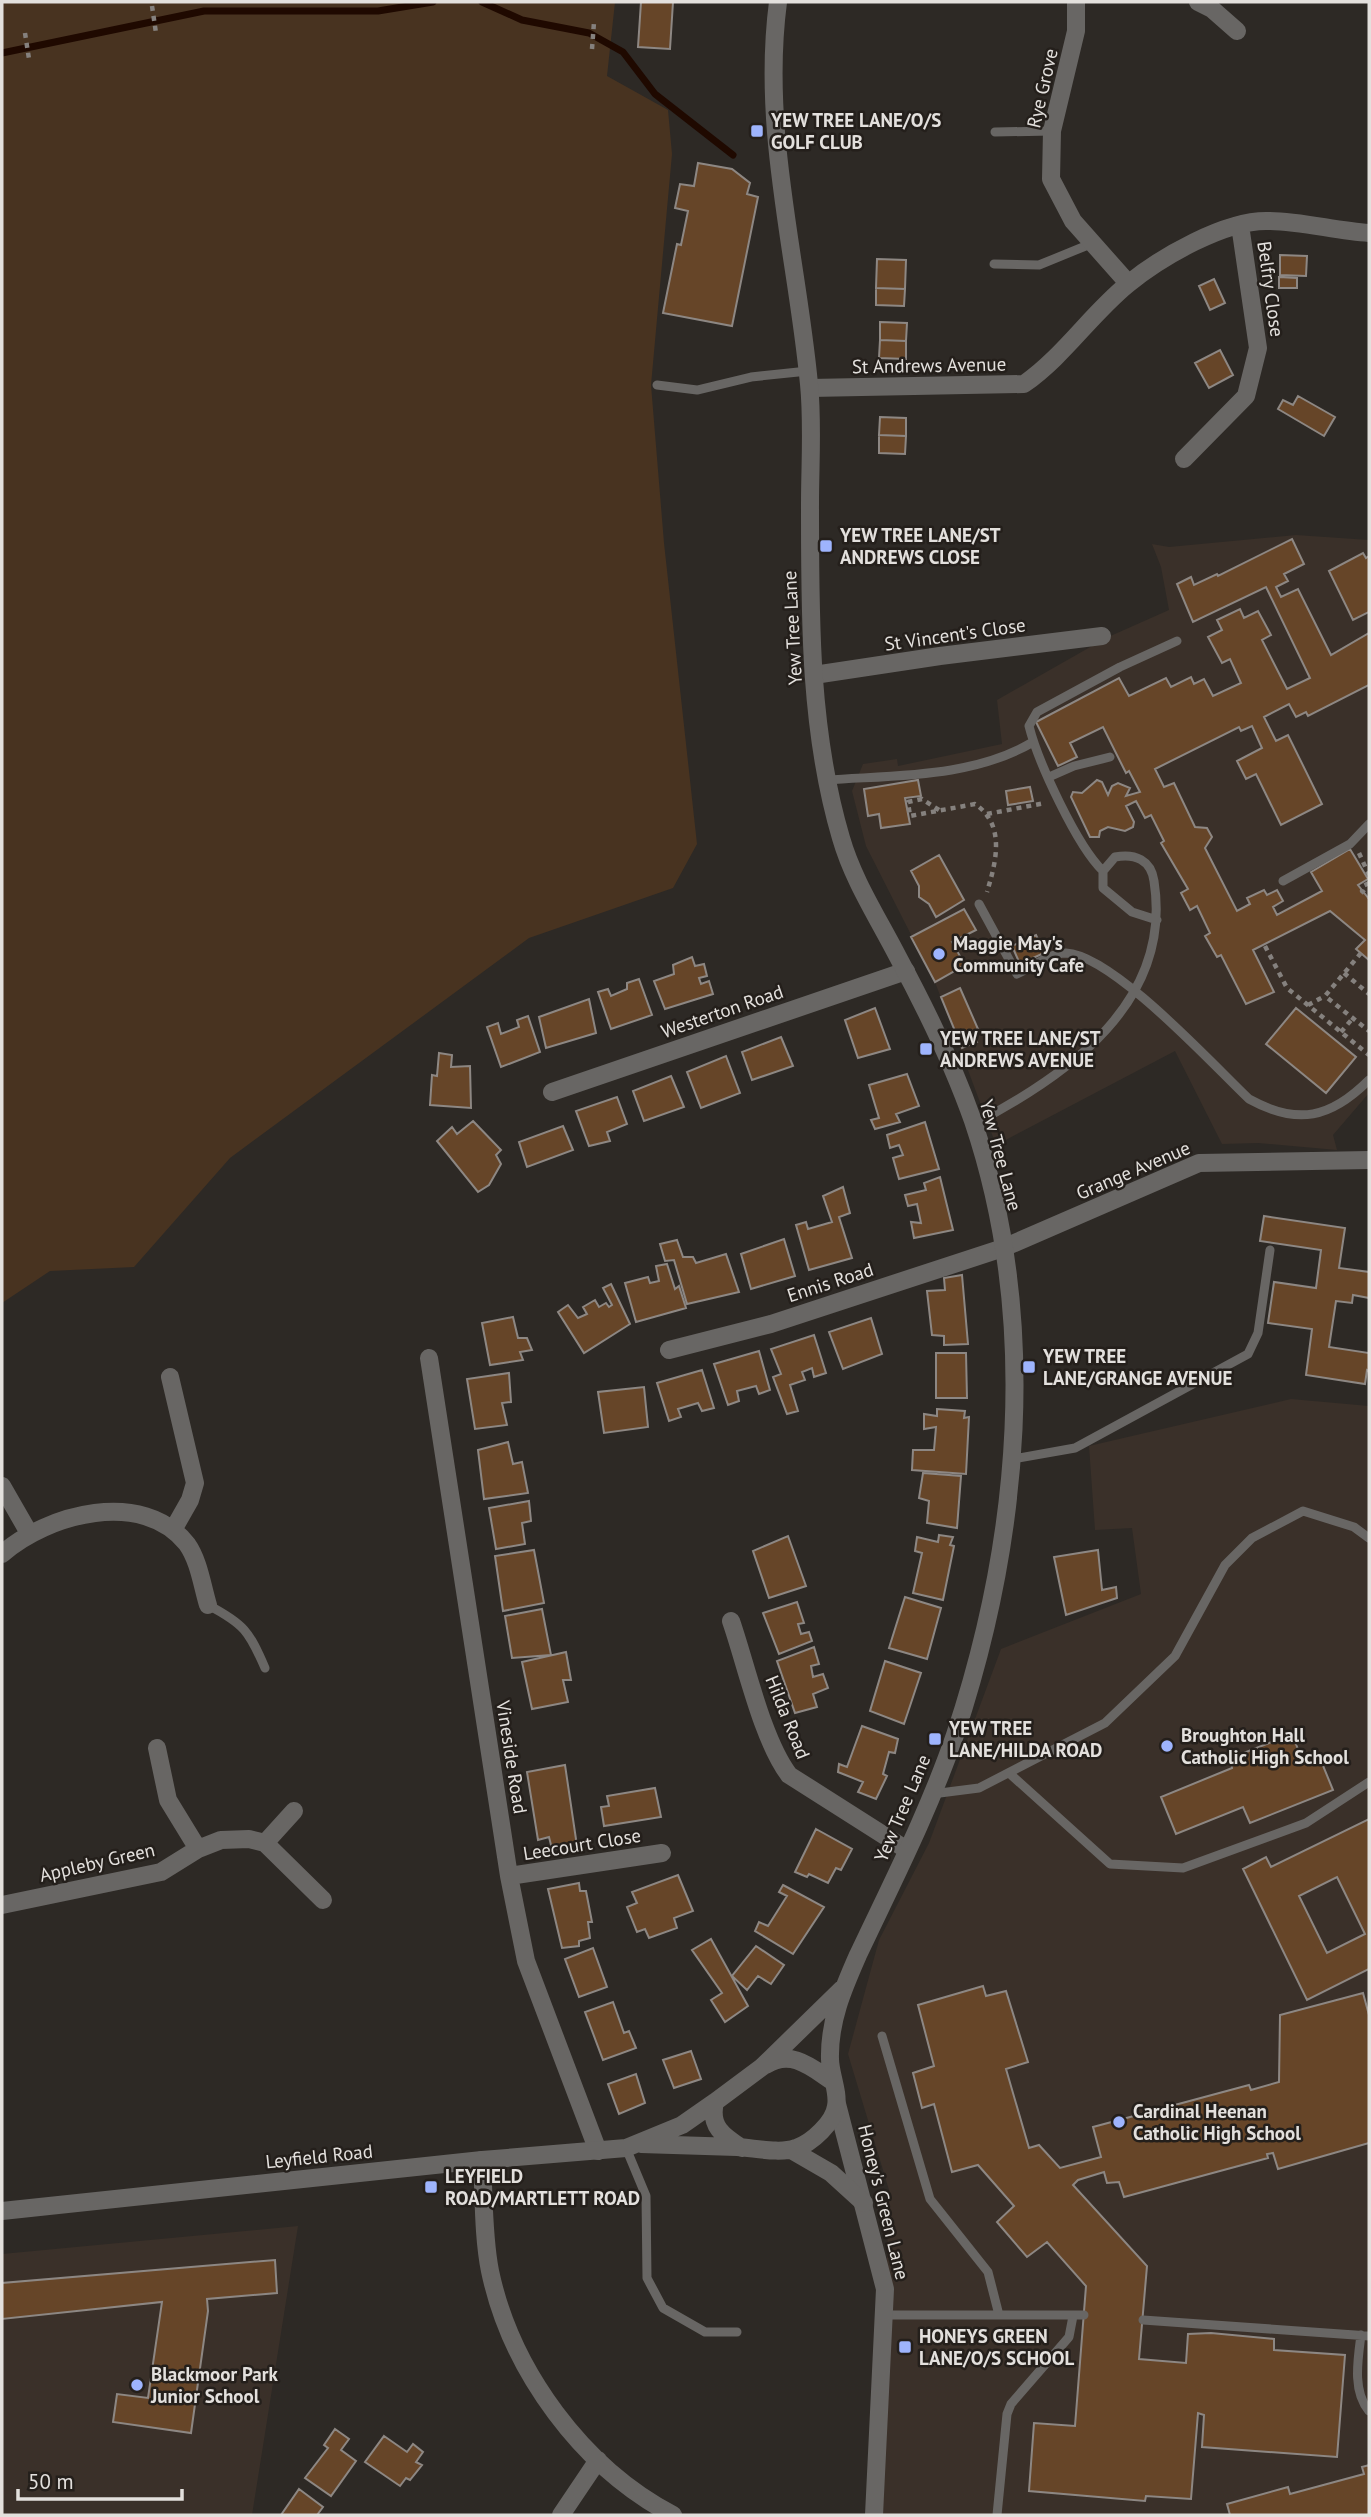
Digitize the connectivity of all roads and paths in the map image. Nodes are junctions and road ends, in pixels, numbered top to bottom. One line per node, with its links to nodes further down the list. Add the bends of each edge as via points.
1 (778, 2): 18 (street, Yew Tree Lane, via 774,129)
2 (1076, 2): 11 (street, Rye Grove, via 1076,31)
3 (1198, 2): 6 (street)
4 (152, 6): 8 (path)
5 (594, 22): 9 (path)
6 (1237, 31)
7 (25, 33): 10 (path)
8 (156, 33)
9 (592, 49)
10 (29, 59)
11 (1052, 131): 12 (lane); 15 (street, Rye Grove, via 1051,179 1073,221)
12 (995, 132)
13 (1240, 225): 14 (street, St Andrews Avenue, via 1268,221); 17 (street, St Andrews Avenue, via 1207,234); 20 (street, Belfry Close, via 1258,348 1246,396)
14 (1369, 233)
15 (1093, 243): 16 (lane, via 1039,265); 17 (street, Rye Grove)
16 (994, 264)
17 (1128, 283): 18 (street, St Andrews Avenue, via 1045,369 1024,384)
18 (809, 380): 19 (lane, via 751,377 697,390); 23 (street, Yew Tree Lane)
19 (657, 386)
20 (1185, 459)
21 (1102, 636): 23 (street, St Vincent's Close)
22 (1177, 641): 24 (lane, via 1037,712 1029,726)
23 (814, 675): 27 (street, Yew Tree Lane)
24 (1033, 742): 26 (lane); 27 (lane, via 1007,758 944,772)
25 (1111, 757): 26 (lane)
26 (1049, 777): 28 (lane)
27 (827, 780): 42 (street, Yew Tree Lane, via 854,874)
28 (1060, 800): 30 (path); 33 (lane, via 1091,859)
29 (939, 810): 29 (path, via 910,816 908,802 922,799); 30 (path, via 975,804)
30 (987, 814): 38 (path, via 997,846 986,894)
31 (1369, 824): 35 (lane, via 1350,844)
32 (1364, 849): 34 (path, via 1358,855)
33 (1103, 871): 39 (lane, via 1103,888 1109,894 1132,912); 39 (lane, via 1115,857 1135,856 1145,862 1153,875)
34 (1369, 874)
35 (1283, 881)
36 (1369, 883): 37 (path, via 1362,891)
37 (1369, 897)
38 (979, 904): 44 (lane, via 1017,974 1067,953 1105,970)
39 (1157, 920): 44 (lane, via 1154,944)
40 (1265, 946): 47 (path, via 1287,988)
41 (1361, 953): 43 (path)
42 (906, 971): 53 (street, Westerton Road); 54 (street, Yew Tree Lane)
43 (1344, 973): 45 (path); 46 (path)
44 (1134, 992): 52 (lane, via 1263,1107 1322,1114); 54 (lane, via 1085,1053 1023,1098)
45 (1369, 994)
46 (1325, 996): 47 (path); 48 (path)
47 (1308, 1005): 50 (path)
48 (1353, 1018): 49 (path); 50 (path)
49 (1369, 1031)
50 (1341, 1032): 51 (path)
51 (1369, 1055)
52 (1369, 1080)
53 (552, 1092)
54 (974, 1124): 56 (street, Yew Tree Lane)
55 (1369, 1160): 56 (street, Grange Avenue, via 1199,1163)
56 (1003, 1248): 58 (street, Ennis Road, via 771,1324); 61 (street, Yew Tree Lane, via 1014,1383)
57 (1270, 1250): 61 (lane, via 1258,1333 1248,1354 1075,1448)
58 (669, 1350)
59 (429, 1358): 79 (street, Vineside Road)
60 (170, 1377): 63 (street, via 195,1483)
61 (1013, 1459): 73 (street, Yew Tree Lane, via 1004,1537 988,1614)
62 (2, 1486): 64 (street)
63 (173, 1530): 64 (street, via 148,1518 104,1513 64,1519); 67 (street, via 195,1559)
64 (29, 1533): 66 (street)
65 (1369, 1538): 71 (lane, via 1354,1527 1303,1511 1252,1538 1225,1565 1175,1656 1104,1723)
66 (2, 1554)
67 (208, 1605): 69 (lane, via 239,1621)
68 (731, 1621): 77 (street, Hilda Road, via 781,1764 798,1782)
69 (265, 1668)
70 (157, 1748): 76 (street, via 168,1800)
71 (1009, 1773): 72 (lane, via 1110,1864 1183,1868 1306,1822); 73 (lane, via 979,1788)
72 (1369, 1782)
73 (933, 1794): 77 (street, Yew Tree Lane)
74 (295, 1811): 75 (street)
75 (265, 1843): 76 (street, Appleby Green, via 233,1838); 80 (street)
76 (198, 1849): 81 (street, Appleby Green, via 161,1871)
77 (907, 1850): 82 (street, Yew Tree Lane)
78 (662, 1853): 79 (street, Leecourt Close)
79 (509, 1876): 90 (street, Vineside Road, via 526,1961)
80 (323, 1900)
81 (2, 1905)
82 (844, 1986): 84 (street, Leyfield Road); 85 (street, Honey's Green Lane, via 831,2032)
83 (882, 2036): 96 (lane, via 930,2199 988,2272)
84 (762, 2067): 85 (street, via 776,2059 795,2059); 86 (street, Leyfield Road)
85 (832, 2081): 87 (street, Honey's Green Lane)
86 (715, 2102): 88 (street, Leyfield Road, via 682,2125); 89 (street, via 713,2117 719,2131)
87 (837, 2104): 91 (street, via 821,2132); 93 (street, Honey's Green Lane)
88 (634, 2146): 89 (street, Leyfield Road); 90 (street, Leyfield Road); 100 (lane, via 646,2196 647,2278 663,2308 705,2332)
89 (743, 2147): 91 (street, Leyfield Road)
90 (598, 2151): 92 (street, Leyfield Road)
91 (793, 2151): 93 (street, via 831,2173)
92 (482, 2160): 94 (street, Leyfield Road); 103 (street, via 490,2270 506,2323 537,2385)
93 (864, 2203): 95 (street, Honey's Green Lane, via 885,2289)
94 (2, 2211)
95 (886, 2315): 96 (lane); 106 (street, Honey's Green Lane)
96 (999, 2315): 98 (lane)
97 (1084, 2315): 98 (lane)
98 (1073, 2316): 107 (lane, via 1069,2337 1007,2414)
99 (1143, 2320): 101 (lane)
100 (737, 2332)
101 (1365, 2335): 102 (lane, via 1358,2382)
102 (1369, 2411)
103 (598, 2460): 104 (street); 105 (street)
104 (561, 2515)
105 (673, 2515)
106 (874, 2515)
107 (997, 2515)

